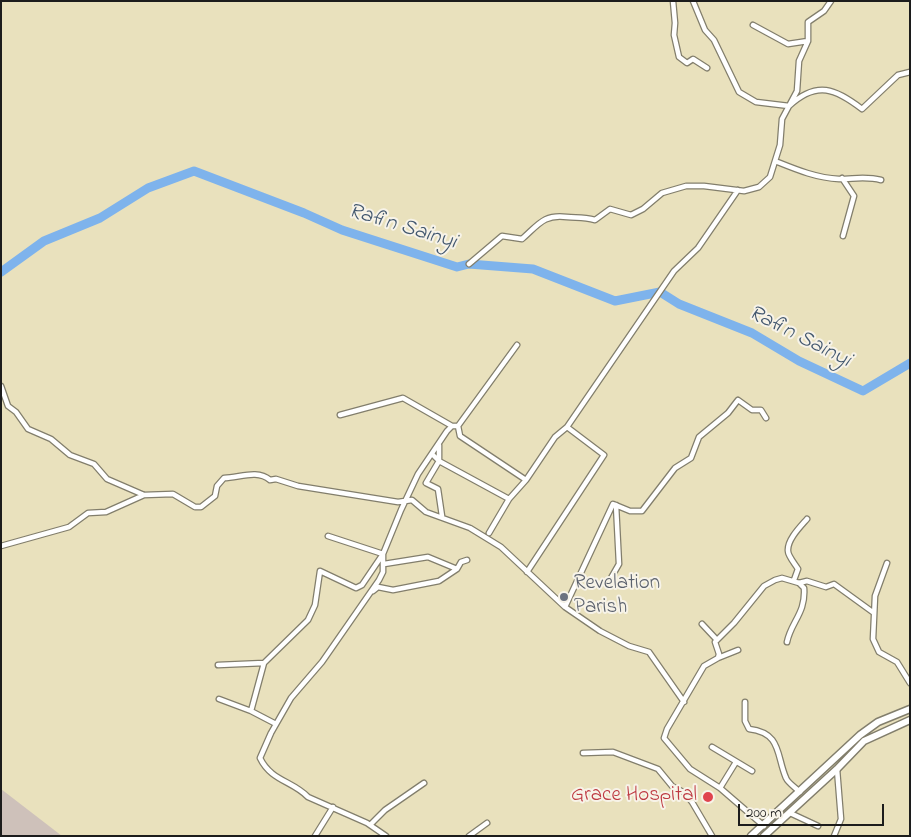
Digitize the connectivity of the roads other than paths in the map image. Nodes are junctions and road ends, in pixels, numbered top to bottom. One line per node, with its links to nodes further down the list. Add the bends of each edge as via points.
1 (673, 1): 6 (street, via 674,36 679,57 687,63 693,59)
2 (693, 1): 8 (street, via 739,92 756,102)
3 (832, 1): 5 (street, via 808,22)
4 (753, 25): 5 (street, via 788,44)
5 (808, 41): 8 (street, via 799,62 797,92)
6 (707, 68)
7 (910, 72): 8 (street, via 898,75 862,109 832,90 800,96)
8 (789, 106): 9 (street, via 782,120 780,145)
9 (774, 162): 10 (street, via 804,173); 12 (street, via 770,176 759,187)
10 (842, 178): 11 (street, via 867,176); 13 (street, via 854,196)
11 (881, 180)
12 (738, 190): 14 (street, via 686,186 662,193 643,210 631,215 610,209 595,220 553,215 522,239 502,236); 21 (street, via 698,248 674,271)
13 (843, 236)
14 (469, 264)
15 (517, 345): 20 (street)
16 (1, 386): 26 (street, via 8,406 28,429 51,439 70,455 94,464 107,479)
17 (340, 415): 19 (street, via 403,398)
18 (766, 418): 29 (street, via 760,410 752,410 738,400 700,437 691,458 676,468 642,511 630,511)
19 (452, 426): 20 (street); 22 (street)
20 (458, 426): 25 (street, via 460,436)
21 (567, 427): 25 (street, via 555,437); 40 (street, via 604,455)
22 (439, 445): 23 (street); 24 (street)
23 (432, 454): 24 (street); 28 (street, via 418,474)
24 (439, 461): 27 (street); 30 (street, via 426,483 438,489)
25 (526, 480): 27 (street)
26 (144, 495): 28 (street, via 173,494 195,507 201,507 215,496 217,486 224,478 244,474 265,476 270,480 276,478 298,486); 34 (street, via 106,512 88,513 69,527)
27 (509, 499): 32 (street)
28 (406, 502): 30 (street, via 412,500 426,512); 35 (street)
29 (616, 505): 42 (street, via 620,564); 44 (street, via 613,504 607,513)
30 (442, 516): 40 (street, via 492,542)
31 (807, 519): 41 (street, via 788,549 798,569)
32 (489, 533)
33 (328, 536): 35 (street)
34 (1, 546)
35 (383, 554): 38 (street); 51 (street, via 362,585 356,588 320,571 315,605 308,620)
36 (468, 560): 39 (street, via 461,562)
37 (887, 563): 45 (street, via 875,596)
38 (384, 564): 39 (street, via 428,557); 43 (street, via 379,580)
39 (457, 569): 43 (street, via 439,581 393,590 378,587)
40 (527, 572): 44 (street)
41 (797, 581): 45 (street, via 826,587 834,584); 47 (street, via 782,578 764,586); 48 (street, via 804,588 805,597)
42 (607, 585)
43 (368, 594): 60 (street, via 322,662 291,698)
44 (565, 607): 55 (street, via 600,631 649,652)
45 (874, 613): 53 (street, via 872,639 875,645 879,652 897,662)
46 (702, 624): 47 (street)
47 (717, 640): 50 (street, via 714,646)
48 (787, 642)
49 (738, 650): 50 (street)
50 (718, 658): 55 (street, via 704,666)
51 (264, 663): 52 (street); 58 (street)
52 (218, 665)
53 (910, 683)
54 (219, 699): 58 (street)
55 (684, 702): 67 (street, via 664,738 690,769)
56 (745, 702): 68 (street, via 746,726 749,730 762,732 777,745 786,779)
57 (910, 709): 68 (main road, via 878,722 860,735)
58 (251, 711): 60 (street)
59 (910, 720): 64 (main road, via 864,741)
60 (276, 724): 69 (street, via 260,758 263,765 275,777 308,797)
61 (712, 747): 63 (street)
62 (583, 754): 78 (street, via 613,752 658,769 672,786 685,793)
63 (736, 762): 65 (street); 67 (street)
64 (837, 769): 70 (main road); 81 (street, via 840,819)
65 (752, 771)
66 (424, 783): 72 (street, via 385,810)
67 (720, 788): 73 (street)
68 (800, 792): 73 (main road)
69 (333, 807): 72 (street); 75 (street)
70 (790, 813): 74 (street); 80 (main road)
71 (487, 823): 77 (street)
72 (370, 825): 76 (street)
73 (764, 826): 79 (main road)
74 (818, 826)
75 (315, 836)
76 (386, 836)
77 (469, 836)
78 (712, 836)
79 (751, 836)
80 (764, 836)
81 (834, 836)

